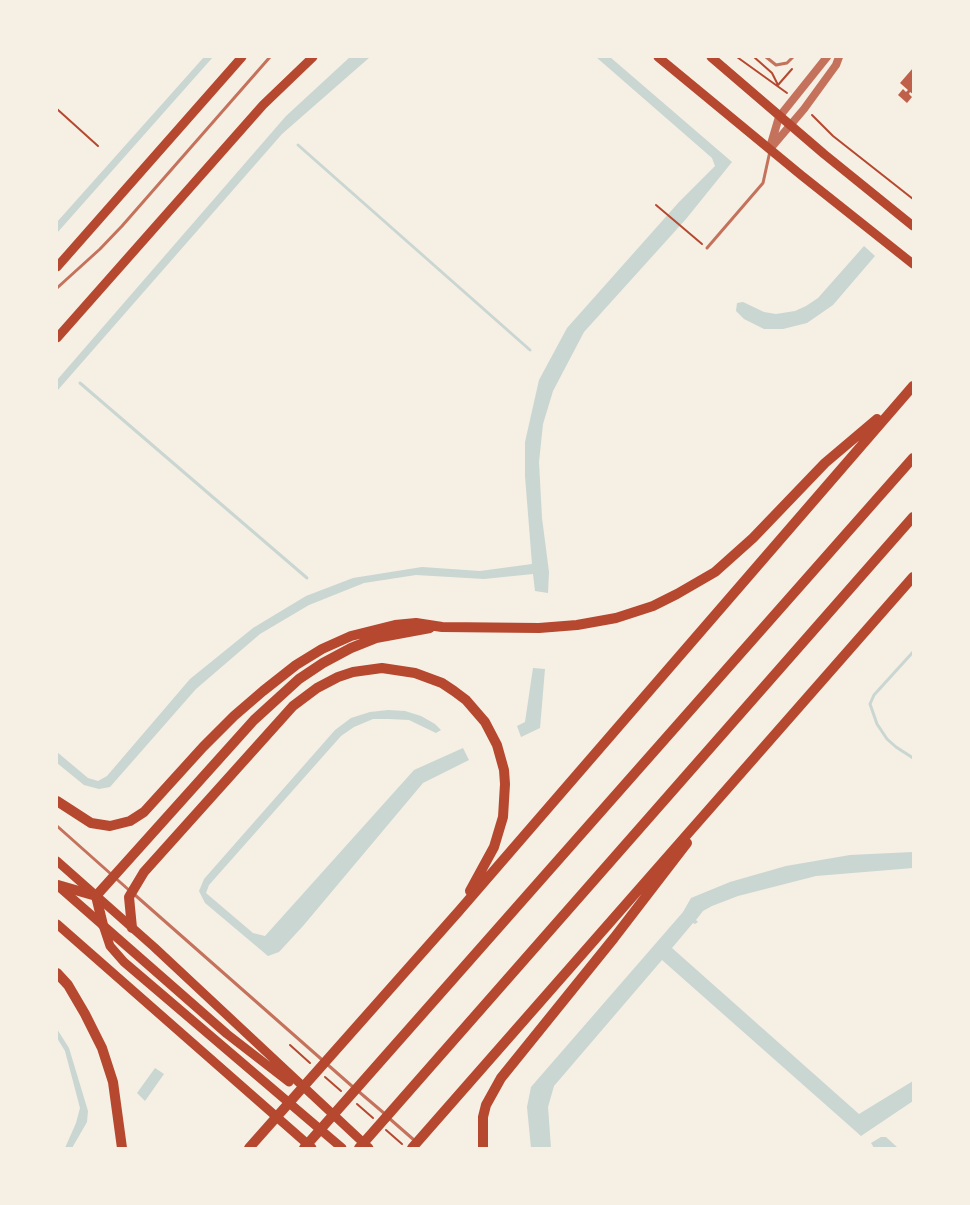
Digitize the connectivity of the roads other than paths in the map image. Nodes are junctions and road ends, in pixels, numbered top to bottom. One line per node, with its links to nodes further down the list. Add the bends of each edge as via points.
1 (242, 57): 16 (highway)
2 (270, 57): 17 (lane, via 122,226)
3 (313, 57): 18 (highway, via 263,105)
4 (658, 57): 12 (highway)
5 (711, 57): 10 (highway)
6 (766, 57): 7 (lane, via 776,64 788,63)
7 (793, 57)
8 (827, 57): 10 (street)
9 (839, 57): 11 (street)
10 (779, 117): 11 (highway); 12 (street)
11 (790, 126): 12 (street); 13 (highway)
12 (770, 149): 14 (lane, via 763,183); 15 (highway)
13 (913, 226)
14 (707, 248)
15 (913, 264)
16 (57, 267)
17 (57, 288)
18 (57, 338)
19 (913, 386): 20 (highway)
20 (905, 395): 24 (highway, via 825,463 753,538 714,572 677,594 616,618 577,625); 33 (highway)
21 (913, 458): 42 (highway)
22 (913, 517): 44 (highway)
23 (913, 577): 25 (highway)
24 (442, 627): 26 (highway, via 395,625 351,636 296,665 234,716 144,812 130,821 110,826 91,823); 29 (highway, via 376,638 299,679 254,720)
25 (748, 765): 46 (highway); 48 (highway, via 501,1078 486,1105)
26 (57, 801)
27 (57, 826): 29 (lane)
28 (57, 861): 32 (highway)
29 (114, 876): 31 (lane); 32 (highway)
30 (57, 885): 32 (highway); 35 (highway)
31 (131, 891): 33 (highway, via 293,706 338,677 382,668 415,673 442,683 466,700 485,722 501,757 506,798 499,833); 36 (highway, via 128,904); 47 (lane)
32 (96, 896): 35 (highway); 36 (highway)
33 (459, 911): 41 (highway)
34 (57, 924): 43 (highway)
35 (103, 925): 38 (highway, via 227,1034); 39 (highway, via 110,946 124,962)
36 (132, 928): 38 (highway)
37 (57, 973): 40 (highway, via 86,1014 102,1048 113,1082)
38 (275, 1065): 45 (highway)
39 (339, 1146)
40 (122, 1148)
41 (249, 1148)
42 (304, 1148)
43 (312, 1148)
44 (359, 1148)
45 (369, 1148)
46 (412, 1148)
47 (423, 1148)
48 (483, 1148)

